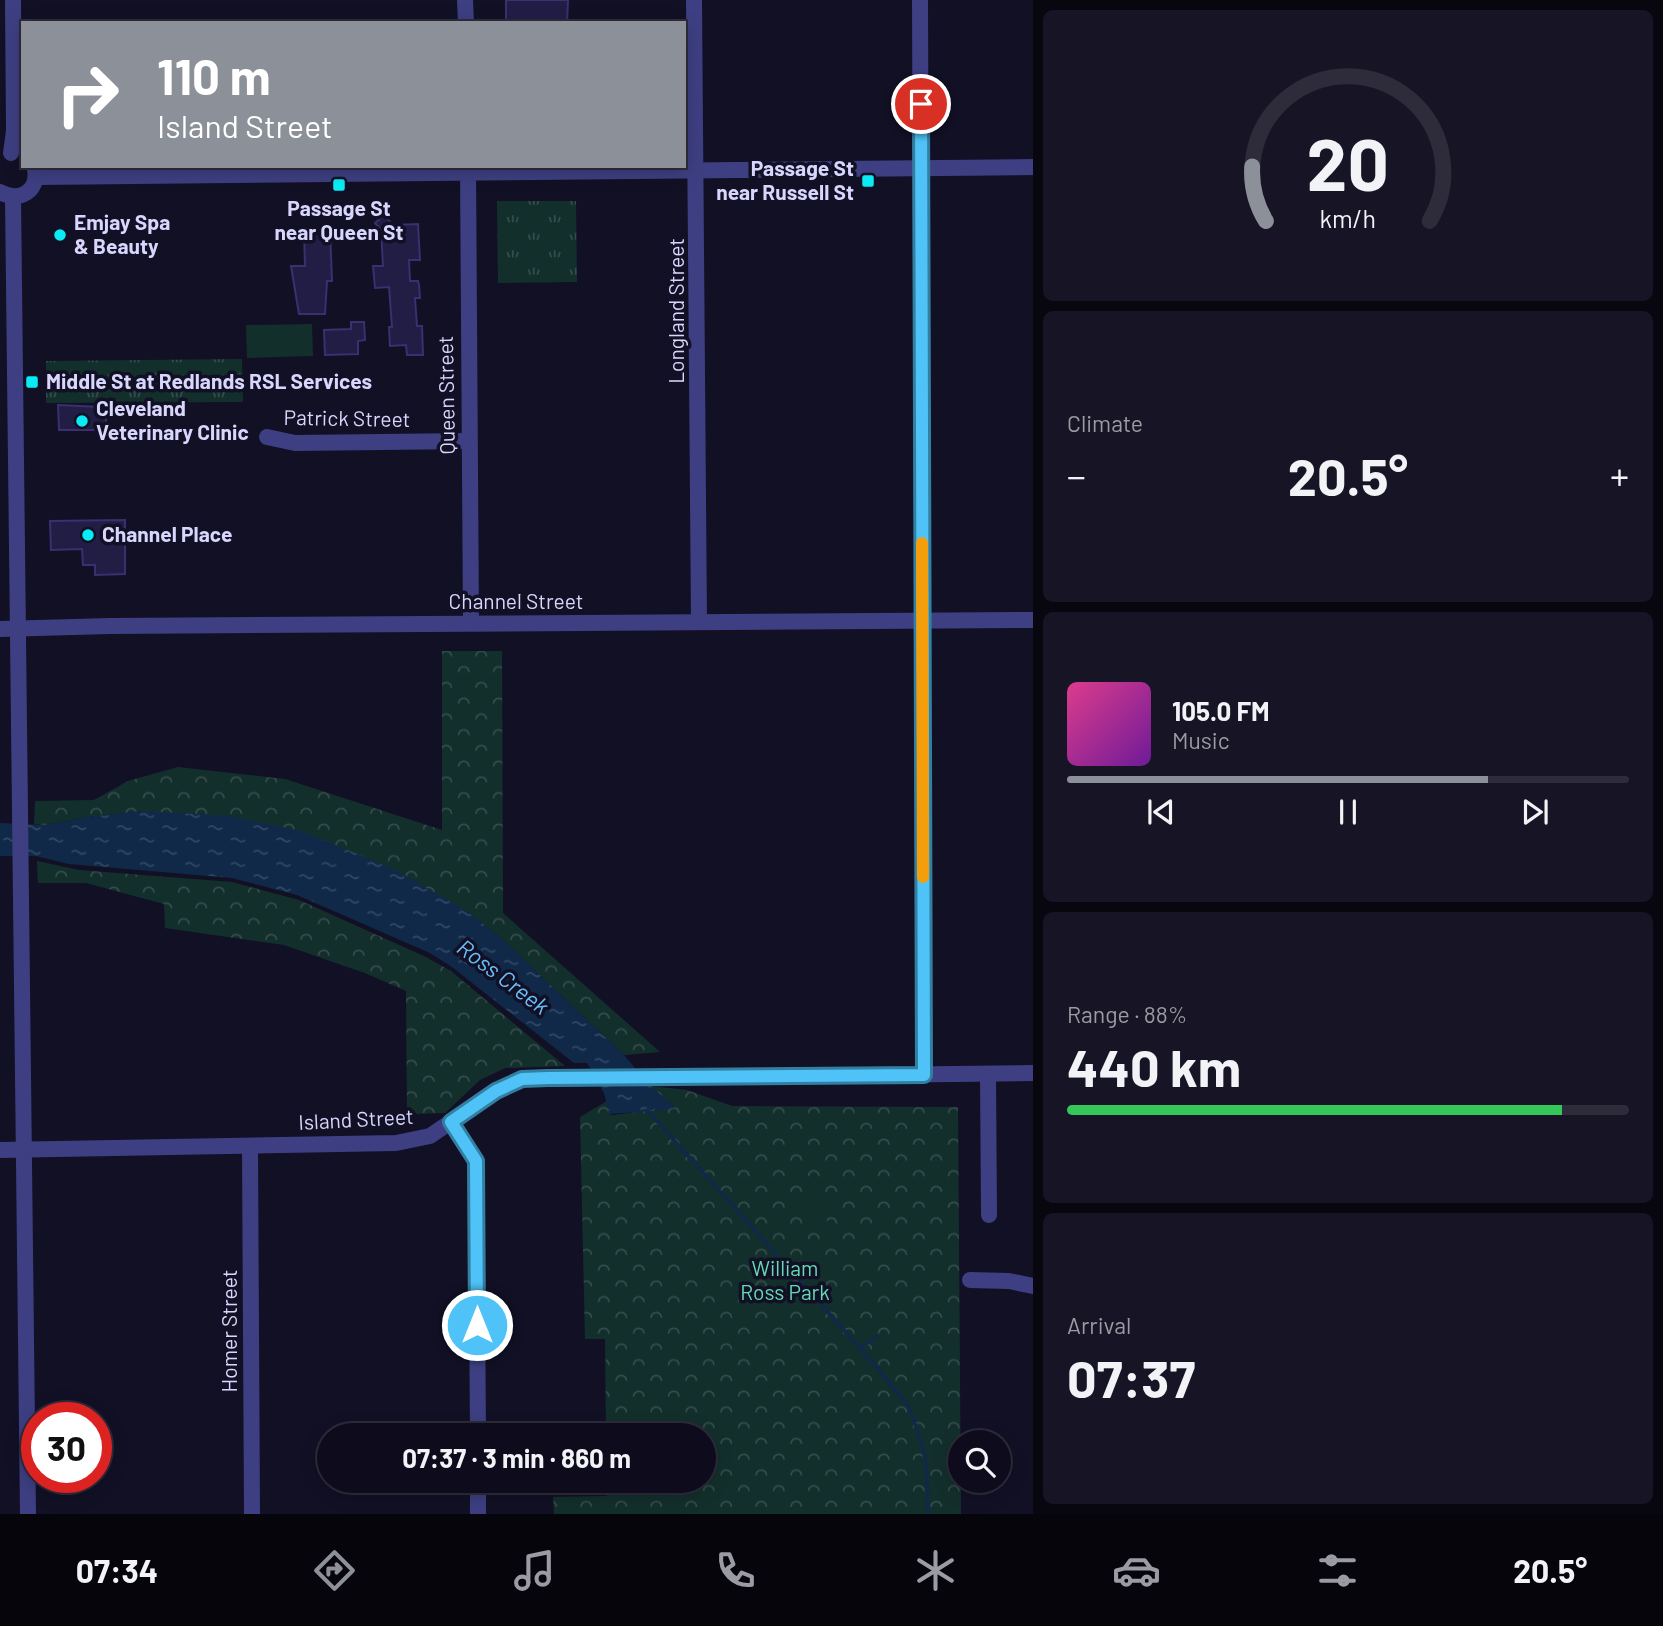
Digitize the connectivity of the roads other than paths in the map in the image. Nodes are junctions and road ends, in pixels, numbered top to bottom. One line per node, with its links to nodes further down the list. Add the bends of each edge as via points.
1 (13, 0): 6 (street)
2 (466, 0): 5 (street)
3 (694, 0): 10 (street, Longland Street)
4 (920, 0): 9 (street)
5 (466, 21)
6 (11, 155)
7 (1033, 167): 9 (street)
8 (468, 169): 10 (street); 11 (street); 14 (street, Queen Street)
9 (922, 169): 10 (street); 16 (street)
10 (696, 170): 17 (street, Longland Street)
11 (35, 172): 12 (street, via 31,189 20,196)
12 (6, 194): 19 (street)
13 (267, 437): 14 (street, Patrick Street, via 295,443)
14 (469, 442): 18 (street, Queen Street)
15 (1033, 620): 16 (street, Channel Street)
16 (922, 621): 17 (street, Channel Street); 23 (street)
17 (699, 622): 18 (street, Channel Street)
18 (471, 624): 19 (street, Channel Street)
19 (19, 628): 20 (street, Channel Street); 27 (street)
20 (0, 629)
21 (1033, 1073): 22 (street, Island Street)
22 (988, 1074): 23 (street, Island Street); 28 (street)
23 (924, 1075): 24 (street, Island Street, via 522,1079)
24 (451, 1122): 25 (street, Island Street, via 430,1136 396,1143); 31 (street, via 476,1161)
25 (250, 1147): 27 (street, Island Street); 34 (street, Homer Street)
26 (0, 1150): 27 (street, Island Street)
27 (25, 1150): 33 (street)
28 (989, 1215)
29 (970, 1280): 30 (street)
30 (1033, 1286)
31 (478, 1423)
32 (478, 1493): 35 (street)
33 (28, 1514)
34 (252, 1514)
35 (478, 1514)

